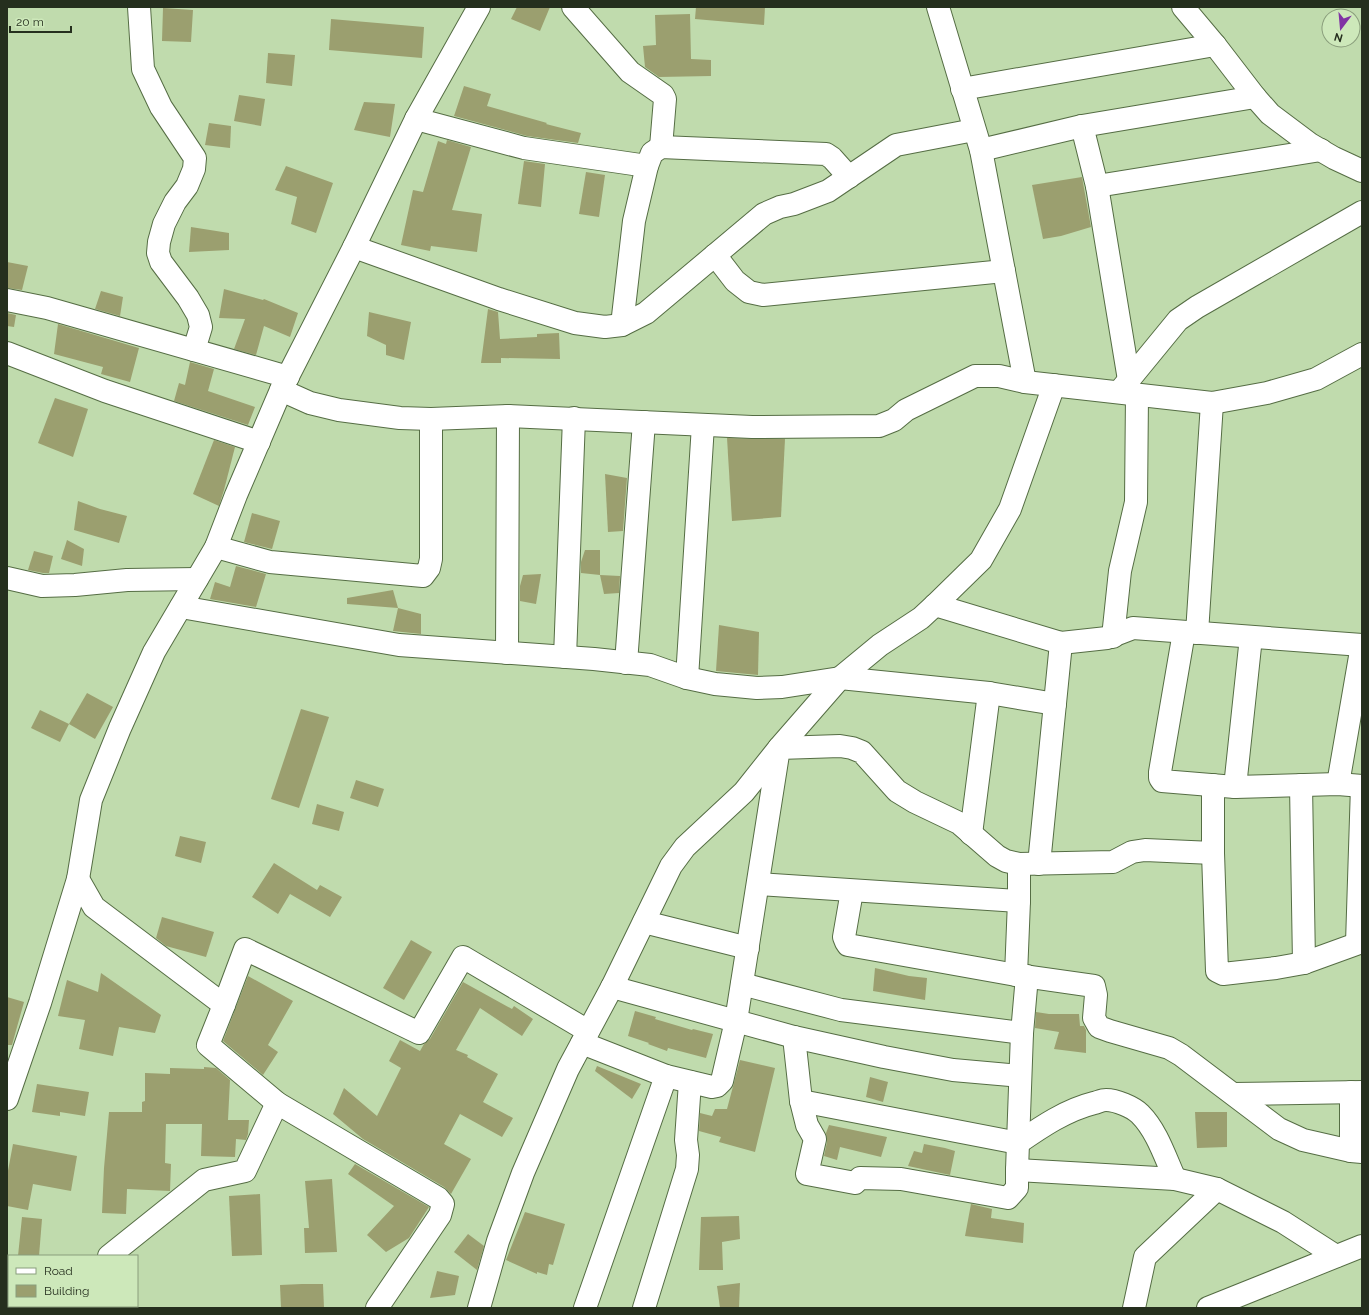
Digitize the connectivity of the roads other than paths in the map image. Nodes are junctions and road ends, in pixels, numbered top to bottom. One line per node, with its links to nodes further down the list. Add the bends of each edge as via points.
1 (139, 7): 25 (street, via 143,68 161,107 195,158 188,186 175,202 164,224 158,253 161,262 198,314 201,327)
2 (479, 7): 9 (street)
3 (573, 7): 12 (street, via 630,72 663,95 665,99)
4 (938, 7): 7 (street)
5 (1184, 7): 6 (street)
6 (1215, 45): 7 (street); 8 (street)
7 (962, 89): 11 (street)
8 (1255, 97): 10 (street); 14 (street, via 1270,114)
9 (416, 119): 15 (street, via 524,148); 20 (street)
10 (1082, 126): 13 (street); 18 (street)
11 (974, 130): 13 (street); 17 (street, via 896,145)
12 (661, 147): 15 (street, via 652,153); 17 (street, via 826,154)
13 (980, 150): 22 (street)
14 (1321, 150): 16 (street); 18 (street)
15 (647, 166): 24 (street, via 634,221)
16 (1362, 171)
17 (849, 177): 21 (street, via 813,198 764,214)
18 (1097, 186): 31 (street)
19 (1362, 212): 31 (street, via 1178,320)
20 (354, 247): 24 (street, via 575,324 605,328); 29 (street)
21 (715, 255): 22 (street, via 735,280 749,292 762,295); 24 (street, via 646,313)
22 (1004, 271): 28 (street)
23 (7, 300): 25 (street, via 47,308)
24 (622, 325)
25 (194, 350): 29 (street)
26 (7, 353): 38 (street, via 105,391)
27 (1362, 354): 32 (street, via 1316,379 1267,393)
28 (1025, 382): 30 (street); 37 (street, via 998,376 974,376 879,426)
29 (285, 384): 35 (street, via 310,402 339,410 400,418); 38 (street)
30 (1054, 385): 31 (street); 42 (street, via 1010,509 981,560)
31 (1128, 389): 32 (street); 45 (street, via 1136,502 1120,571)
32 (1212, 403): 44 (street)
33 (508, 416): 34 (street); 35 (street); 49 (street)
34 (574, 418): 36 (street); 50 (street)
35 (431, 419): 39 (street, via 431,560 423,576 270,562)
36 (644, 422): 37 (street); 51 (street)
37 (703, 425): 52 (street)
38 (259, 442): 39 (street)
39 (216, 547): 41 (street)
40 (7, 578): 41 (street, via 42,586)
41 (197, 578): 43 (street)
42 (935, 605): 47 (street); 53 (street)
43 (181, 607): 49 (street, via 399,645); 66 (street, via 154,652 90,800)
44 (1190, 633): 45 (street, via 1133,628); 46 (street); 58 (street, via 1160,778)
45 (1113, 637): 47 (street)
46 (1251, 637): 48 (street); 61 (street)
47 (1061, 643): 55 (street)
48 (1362, 645): 57 (street)
49 (507, 653): 50 (street)
50 (565, 657): 51 (street)
51 (626, 663): 52 (street, via 650,665)
52 (688, 678): 53 (street, via 714,684 757,688)
53 (840, 678): 54 (street); 56 (street)
54 (989, 693): 55 (street); 62 (street)
55 (1055, 704): 64 (street)
56 (779, 748): 62 (street, via 840,746 862,752 897,791 959,823); 67 (street); 70 (street, via 744,792 685,847 671,866)
57 (1338, 784): 59 (street); 60 (street)
58 (1212, 785): 61 (street); 63 (street)
59 (1301, 785): 61 (street); 73 (street)
60 (1362, 786): 65 (street)
61 (1235, 787)
62 (971, 834): 64 (street, via 1006,861)
63 (1213, 853): 64 (street, via 1144,850 1132,852 1113,862); 73 (street, via 1216,971 1223,974)
64 (1029, 864): 69 (street)
65 (1361, 875): 71 (street)
66 (78, 879): 77 (street, via 94,908); 87 (street)
67 (758, 884): 68 (street); 72 (street)
68 (852, 891): 69 (street); 74 (street, via 844,937 848,945)
69 (1019, 901): 74 (street)
70 (644, 922): 72 (street); 76 (street)
71 (1360, 942): 73 (street)
72 (748, 948): 75 (street)
73 (1304, 963)
74 (1021, 975): 79 (street); 86 (street, via 1094,986 1094,1018 1099,1027 1169,1048)
75 (742, 984): 78 (street); 79 (street, via 841,1010)
76 (612, 988): 78 (street); 80 (street)
77 (224, 1005): 80 (street, via 245,950 419,1033 463,957); 89 (street, via 208,1045)
78 (736, 1022): 81 (street); 84 (street, via 722,1081 712,1087)
79 (1022, 1034): 83 (street)
80 (585, 1037): 82 (street); 99 (street, via 568,1069 523,1173 498,1241)
81 (794, 1037): 83 (street, via 954,1070); 88 (street)
82 (666, 1076): 84 (street); 100 (street)
83 (1020, 1076): 90 (street)
84 (690, 1082): 101 (street, via 686,1140 687,1170)
85 (1357, 1092): 86 (street); 91 (street)
86 (1234, 1094): 91 (street, via 1279,1129 1302,1140)
87 (7, 1099)
88 (801, 1102): 90 (street); 92 (street, via 807,1125 815,1139 807,1174 855,1183 860,1178 901,1179 1008,1198 1017,1188)
89 (277, 1103): 96 (street, via 245,1171 204,1180); 98 (street, via 438,1198 443,1204 440,1214)
90 (1018, 1143): 92 (street); 93 (street, via 1046,1124 1085,1106 1107,1100 1126,1105 1139,1113 1161,1146)
91 (1356, 1152)
92 (1017, 1170): 93 (street)
93 (1175, 1178): 94 (street)
94 (1217, 1189): 97 (street, via 1283,1222); 102 (street, via 1145,1256)
95 (1362, 1246): 97 (street)
96 (110, 1255)
97 (1336, 1256): 103 (street)
98 (377, 1308)
99 (479, 1308)
100 (585, 1308)
101 (644, 1308)
102 (1134, 1308)
103 (1208, 1308)

